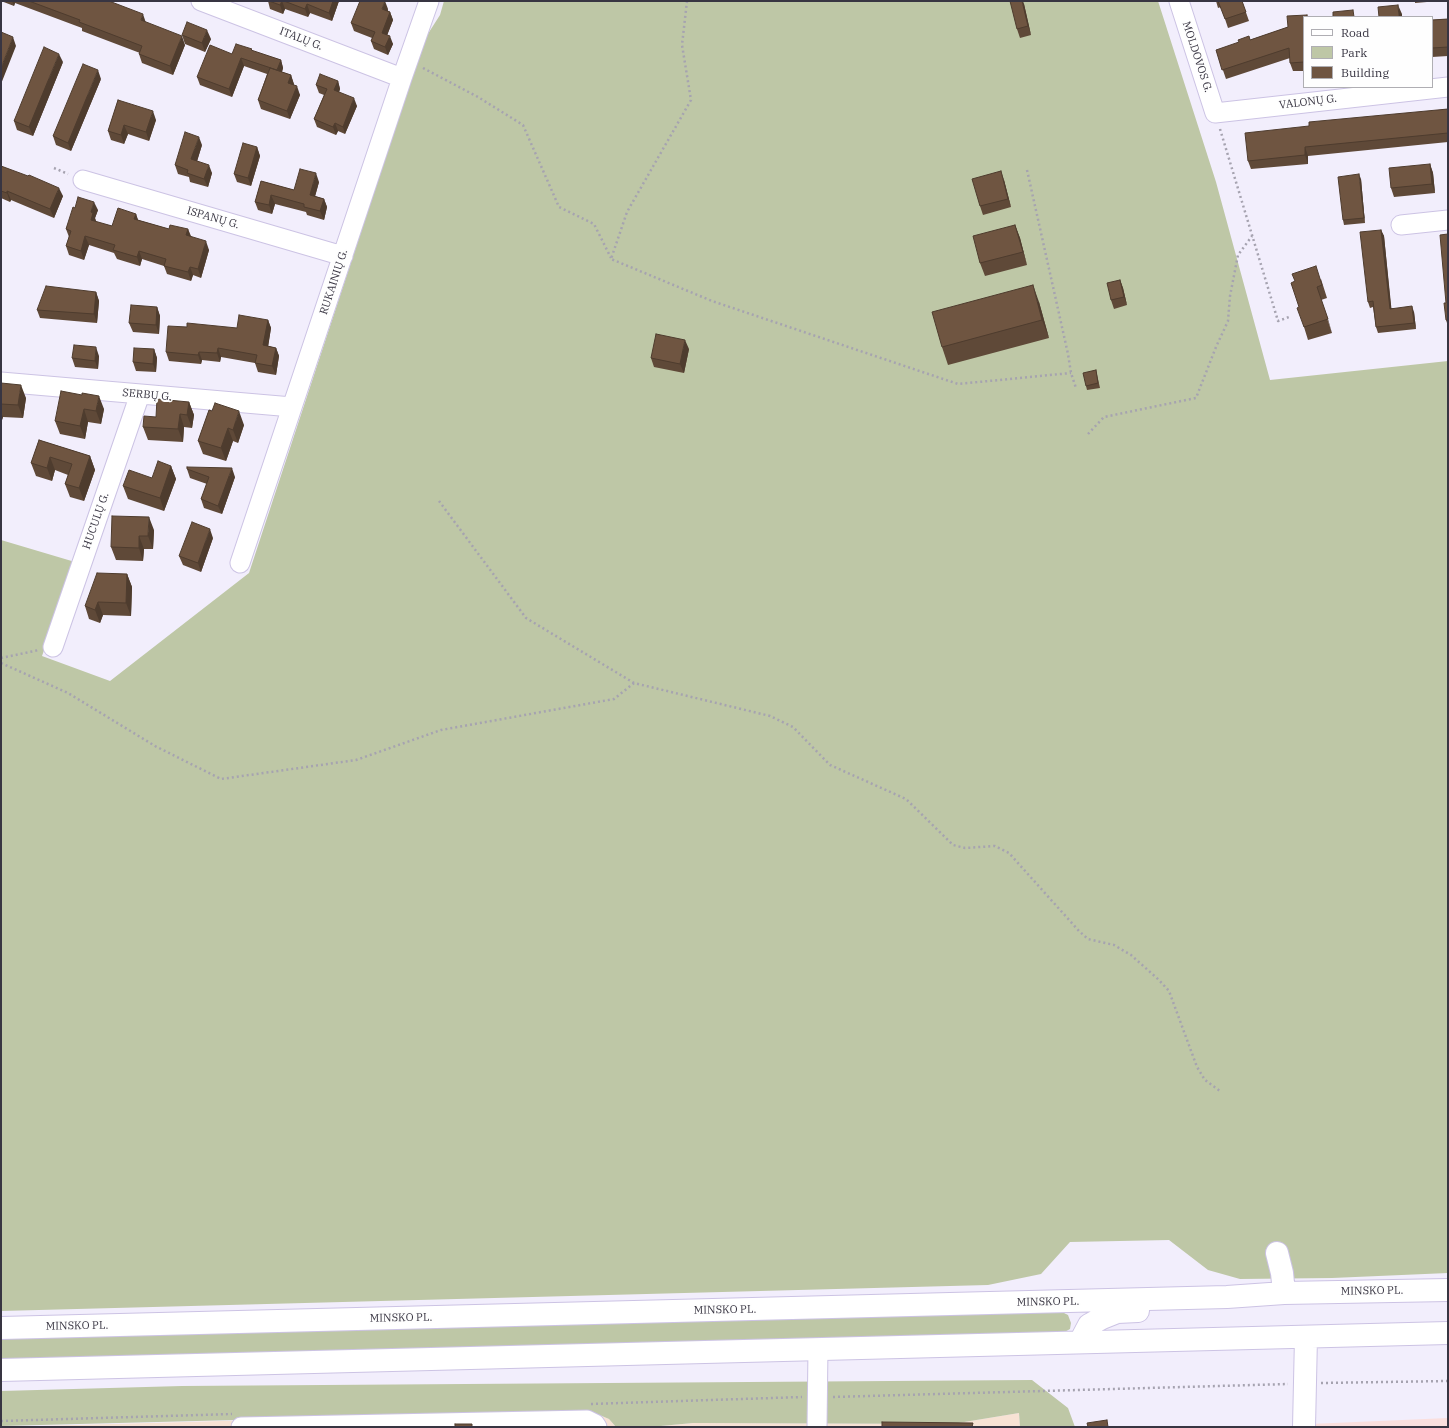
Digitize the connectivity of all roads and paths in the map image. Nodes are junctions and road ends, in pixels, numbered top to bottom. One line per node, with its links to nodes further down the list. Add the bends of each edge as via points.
1 (201, 1): 6 (street, ITALŲ G.)
2 (429, 1): 5 (street, RUKAINIŲ G.)
3 (687, 1): 15 (path, via 682,45 691,100 627,212)
4 (1180, 1): 8 (street, MOLDOVOS G.)
5 (408, 60): 6 (street, RUKAINIŲ G.); 15 (path, via 478,97 523,125 559,207 594,224)
6 (402, 78): 14 (street, RUKAINIŲ G.)
7 (1448, 87): 8 (street, VALONŲ G.)
8 (1215, 113): 13 (path)
9 (1027, 170): 17 (path)
10 (84, 180): 14 (street, ISPANŲ G.)
11 (1448, 220): 12 (street)
12 (1401, 225)
13 (1252, 236): 16 (path, via 1278,321); 22 (path, via 1238,255 1228,321 1196,398 1104,417)
14 (343, 256): 21 (street, RUKAINIŲ G.)
15 (611, 259): 17 (path, via 712,301 958,384)
16 (1289, 317)
17 (1071, 373): 19 (path)
18 (1, 382): 20 (street, SERBŲ G.)
19 (1076, 388)
20 (140, 394): 21 (street, SERBŲ G.); 25 (street, HUCULŲ G.)
21 (292, 407): 24 (street, RUKAINIŲ G.)
22 (1088, 434)
23 (439, 502): 28 (path, via 526,618)
24 (240, 563)
25 (53, 647): 26 (path)
26 (1, 658)
27 (1, 663): 28 (path, via 68,693 155,746 221,779 356,760 441,730 614,699)
28 (634, 683): 29 (path, via 770,716 793,727 830,765 906,799 953,845 965,848 995,846 1009,853 1088,939 1114,946 1131,955 1169,991 1197,1067 1205,1080)
29 (1220, 1091)
30 (1277, 1253): 32 (highway)
31 (1448, 1290): 32 (highway, MINSKO PL.)
32 (1284, 1293): 33 (highway, MINSKO PL.)
33 (1243, 1296): 34 (highway, MINSKO PL.); 37 (highway, via 1192,1309 1117,1312 1089,1325)
34 (1, 1328)
35 (1448, 1332): 36 (highway)
36 (1306, 1337): 37 (highway); 41 (highway)
37 (1080, 1342): 38 (highway)
38 (818, 1349): 39 (highway); 42 (street)
39 (1, 1370)
40 (1448, 1381): 41 (path)
41 (1305, 1383): 42 (path); 48 (highway)
42 (817, 1397): 43 (path); 47 (street)
43 (588, 1404)
44 (1, 1421): 45 (path)
45 (240, 1421): 46 (street, via 587,1420)
46 (597, 1427)
47 (817, 1427)
48 (1304, 1427)

